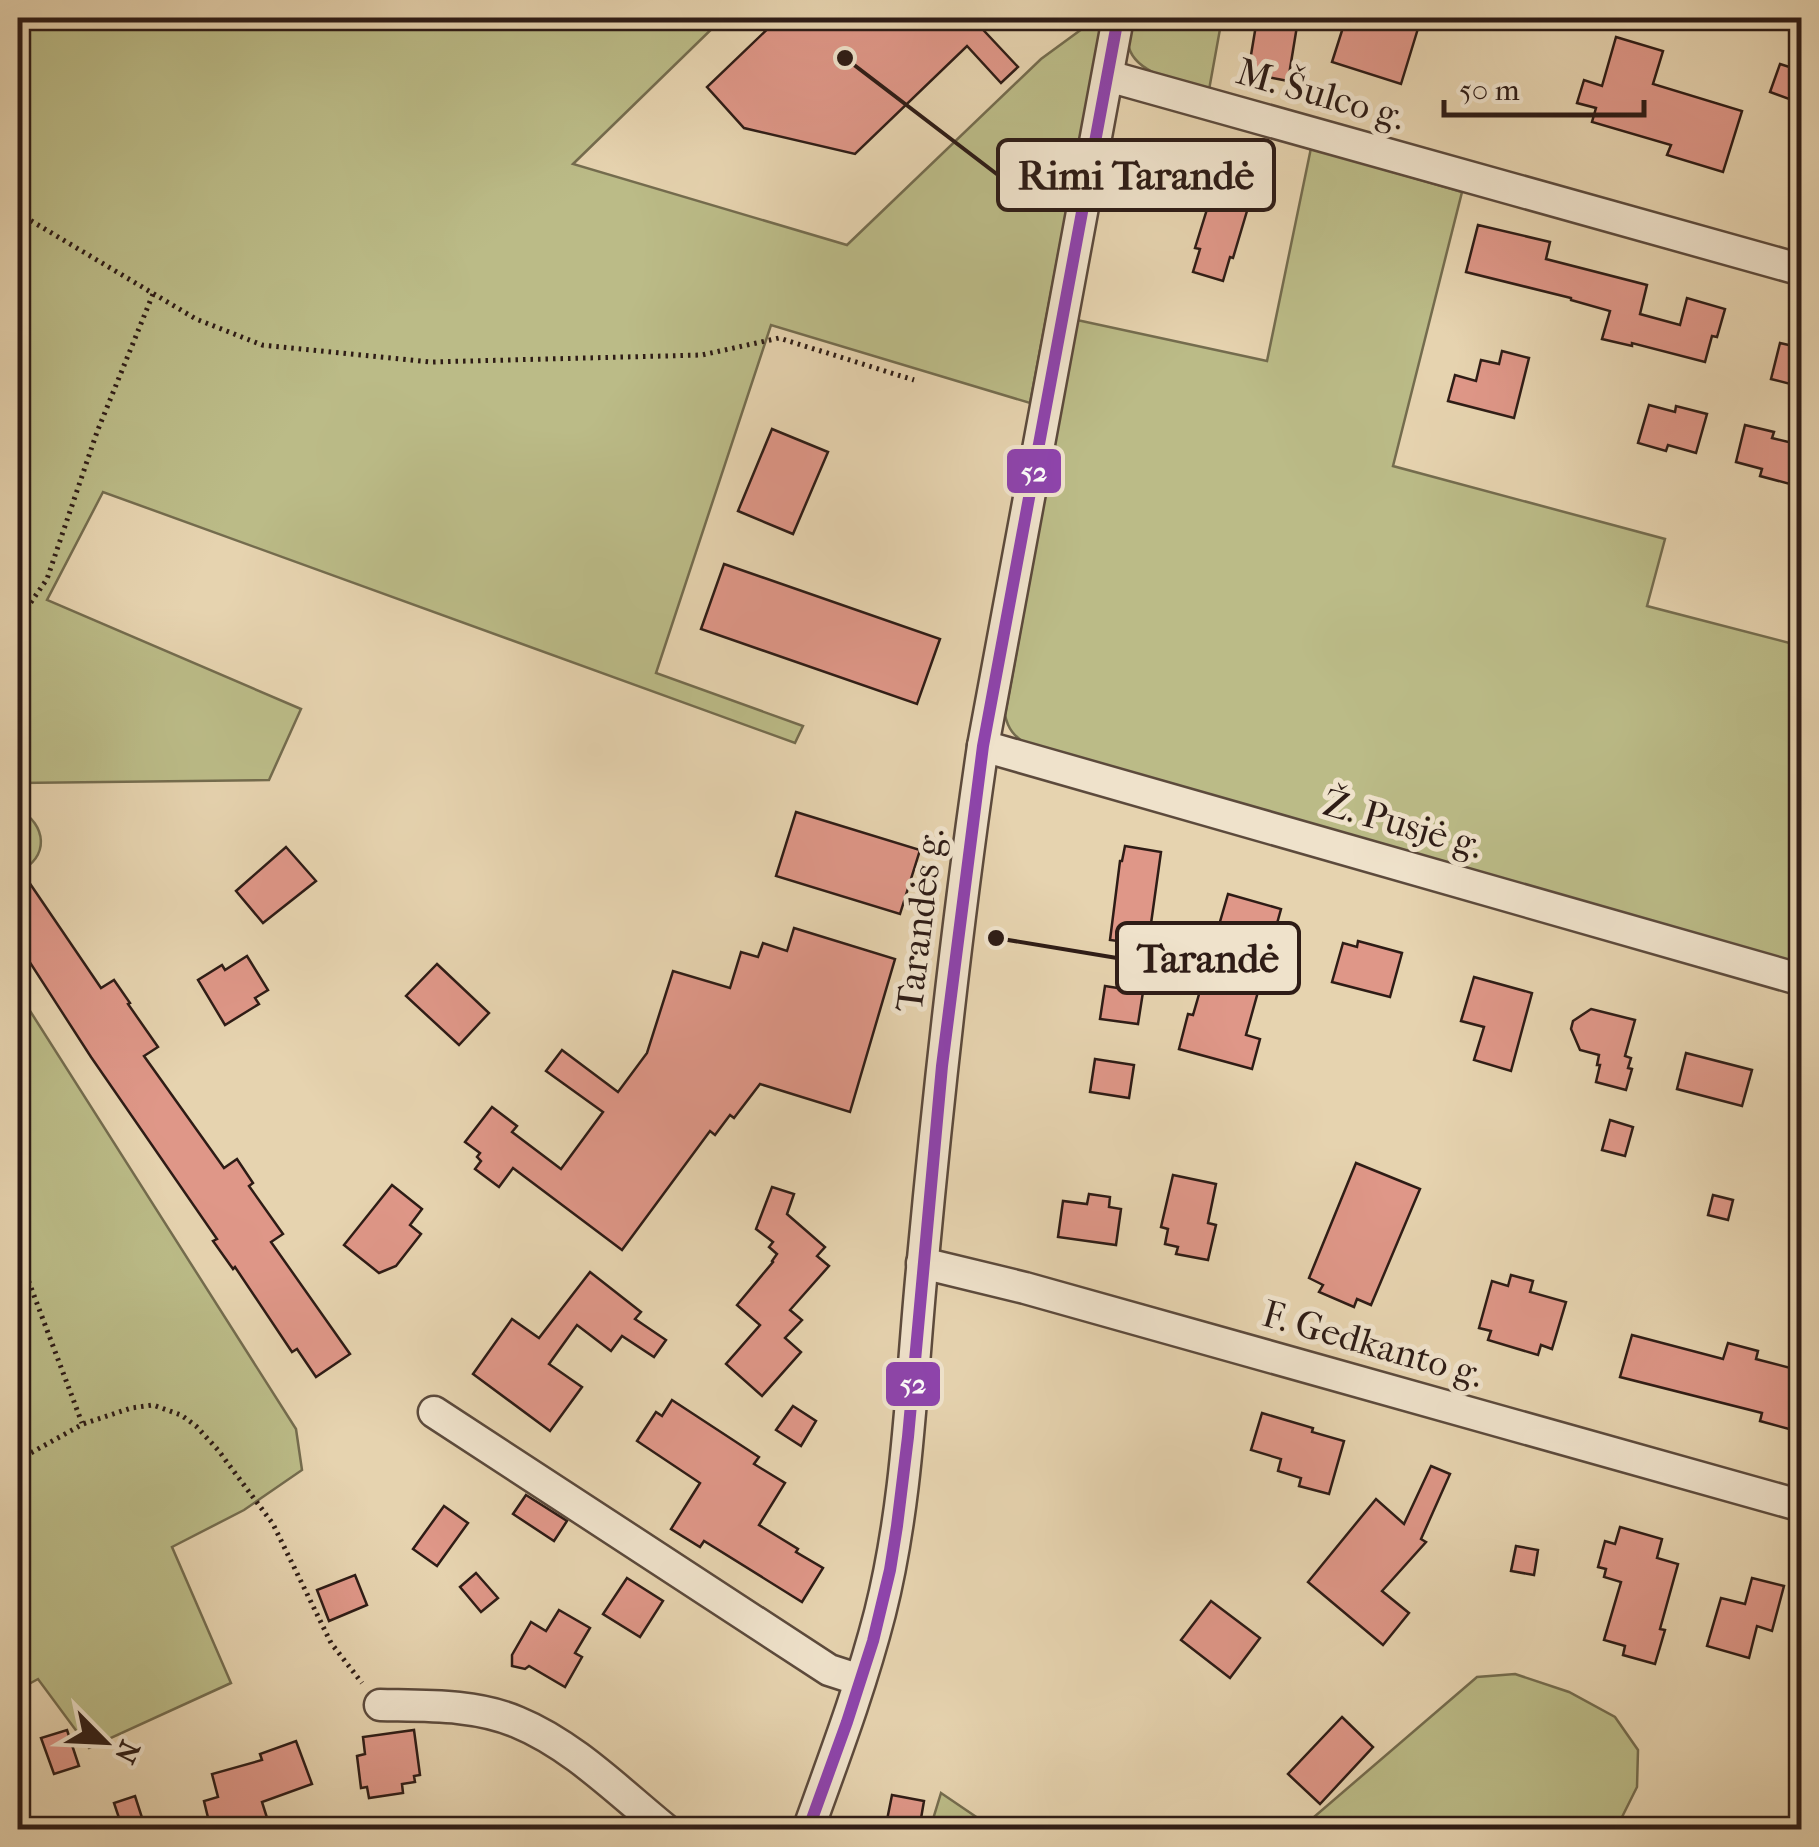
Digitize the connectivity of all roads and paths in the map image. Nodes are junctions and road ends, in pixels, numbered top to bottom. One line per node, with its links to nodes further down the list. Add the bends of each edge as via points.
1 (1118, 18): 2 (street, Tarandės g.)
2 (1108, 76): 4 (street, M. Šulco g.); 8 (street, Tarandės g.)
3 (18, 213): 5 (path)
4 (1802, 270)
5 (153, 294): 6 (path, via 196,320 262,344 431,362 702,355 779,338); 7 (path, via 47,579)
6 (914, 380)
7 (18, 622)
8 (983, 746): 9 (street, Ž. Pusjė g.); 11 (street, Tarandės g.)
9 (1802, 980)
10 (18, 1252): 13 (path)
11 (922, 1262): 15 (street, F. Gedkanto g.); 16 (street, Tarandės g., via 900,1505)
12 (434, 1412): 16 (street, via 829,1670)
13 (82, 1424): 14 (path); 17 (path, via 153,1406 196,1426 272,1524 330,1643)
14 (18, 1460)
15 (1802, 1506)
16 (860, 1680): 19 (street, Tarandės g.)
17 (380, 1705): 18 (street, via 438,1706 516,1721 590,1767)
18 (666, 1830)
19 (808, 1830)

